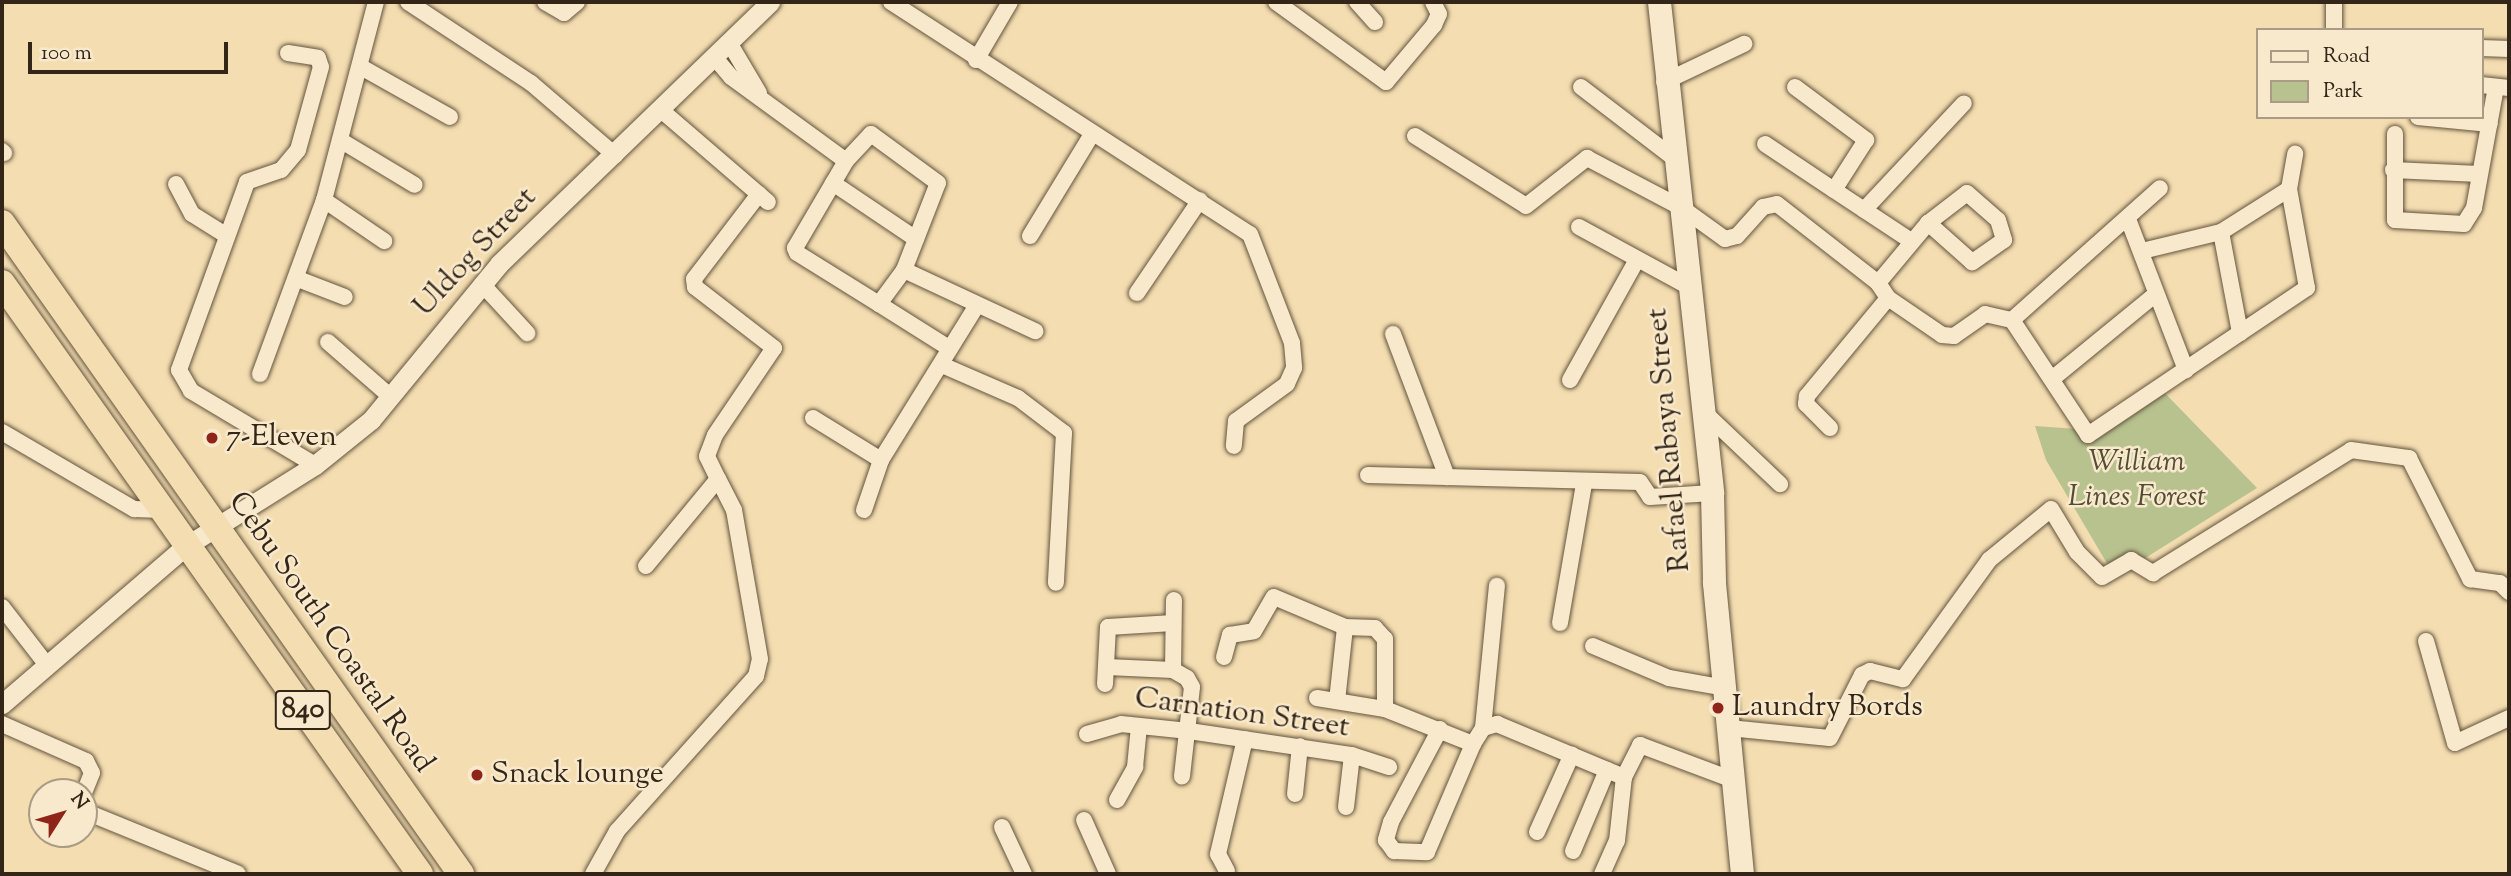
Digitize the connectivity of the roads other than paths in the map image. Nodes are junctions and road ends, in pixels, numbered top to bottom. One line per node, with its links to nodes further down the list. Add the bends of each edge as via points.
1 (376, 2): 22 (street)
2 (408, 2): 39 (street, via 531,83)
3 (545, 2): 4 (street, via 564,13)
4 (577, 2)
5 (770, 2): 15 (street, Uldog Street)
6 (891, 2): 21 (street)
7 (1010, 2): 21 (street)
8 (1276, 2): 10 (street, via 1386,82 1434,25 1439,14)
9 (1357, 2): 13 (street)
10 (1433, 2)
11 (1659, 2): 23 (main road, Rafael Rabaya Street)
12 (2334, 2): 14 (street)
13 (1375, 22)
14 (2334, 28)
15 (730, 44): 20 (street, Uldog Street); 27 (street)
16 (1744, 44): 23 (street)
17 (2483, 48): 18 (street)
18 (2509, 49)
19 (288, 53): 59 (street, via 318,58 321,67 298,150 281,170 247,182)
20 (716, 59): 27 (street, via 731,77); 29 (street, Uldog Street)
21 (976, 60): 33 (street)
22 (361, 66): 30 (street); 36 (street)
23 (1664, 82): 40 (main road, Rafael Rabaya Street)
24 (1581, 87): 40 (street)
25 (1795, 87): 49 (street, via 1867,140)
26 (2496, 87): 32 (street)
27 (759, 93): 41 (street)
28 (1964, 103): 53 (street)
29 (661, 110): 39 (street, Uldog Street); 100 (street, via 764,198 694,279 695,288 774,348 715,435 707,456)
30 (450, 117)
31 (2439, 119): 32 (street)
32 (2490, 124): 43 (street)
33 (1092, 134): 51 (street); 60 (street)
34 (2395, 134): 42 (street)
35 (1415, 136): 52 (street, via 1526,206 1587,158)
36 (340, 140): 46 (street); 50 (street)
37 (1765, 144): 49 (street)
38 (2295, 154): 48 (street)
39 (615, 155): 70 (street, Uldog Street)
40 (1674, 158): 52 (main road, Rafael Rabaya Street)
41 (846, 161): 44 (street); 61 (street, via 872,134 934,179 938,189)
42 (2393, 170): 43 (street); 43 (street, via 2393,215 2409,225 2467,222)
43 (2479, 174)
44 (832, 183): 61 (street); 76 (street, via 797,253)
45 (176, 184): 59 (street, via 192,214)
46 (415, 185)
47 (2160, 188): 54 (street)
48 (2289, 189): 58 (street); 81 (street, via 2309,282 2301,294)
49 (1834, 190): 53 (street)
50 (324, 200): 62 (street); 67 (street)
51 (1200, 200): 72 (street); 95 (street, via 1250,234 1292,343 1294,368 1287,384 1243,412)
52 (1682, 208): 69 (street, via 1731,240 1763,207 1777,204); 71 (main road, Rafael Rabaya Street)
53 (1864, 210): 63 (street)
54 (2128, 219): 64 (street); 78 (street)
55 (2, 223): 106 (highway, Cebu South Coastal Road / 840)
56 (1928, 223): 56 (street, via 1967,193 1998,220 2004,240 1972,262); 63 (street)
57 (1579, 227): 65 (street)
58 (2221, 232): 64 (street); 81 (street)
59 (226, 235): 97 (street, via 178,370 181,382)
60 (1030, 236)
61 (916, 239): 66 (street)
62 (384, 241)
63 (1911, 241): 69 (street)
64 (2141, 251): 73 (street)
65 (1635, 262): 71 (street); 89 (street)
66 (904, 270): 76 (street); 77 (street)
67 (298, 279): 74 (street); 87 (street)
68 (2, 282): 104 (highway, 840)
69 (1878, 283): 75 (street)
70 (482, 284): 80 (street); 90 (street, Uldog Street)
71 (1689, 287): 91 (main road, Rafael Rabaya Street)
72 (1137, 293)
73 (2156, 294): 86 (street); 88 (street)
74 (345, 297)
75 (1888, 298): 78 (street, via 1948,337 1985,314); 93 (street, via 1807,396 1806,404)
76 (879, 304): 84 (street)
77 (977, 305): 79 (street); 84 (street)
78 (2012, 320): 88 (street)
79 (1035, 331)
80 (527, 332)
81 (2240, 333): 86 (street)
82 (1393, 334): 99 (street)
83 (328, 342): 90 (street)
84 (949, 348): 85 (street)
85 (942, 366): 96 (street); 109 (street, via 1018,398 1064,433)
86 (2186, 370): 88 (street, via 2088,435)
87 (260, 374)
88 (2052, 379)
89 (1570, 380)
90 (390, 396): 97 (street, Uldog Street)
91 (1704, 412): 102 (street); 103 (main road, Rafael Rabaya Street)
92 (813, 418): 96 (street)
93 (1830, 428)
94 (2, 432): 104 (street, via 134,509)
95 (1234, 446)
96 (881, 460): 105 (street)
97 (315, 465): 106 (street, Uldog Street)
98 (1368, 475): 99 (street)
99 (1447, 477): 101 (street)
100 (718, 479): 108 (street); 160 (street, via 734,510 760,659 756,676 617,831)
101 (1584, 484): 103 (street, via 1640,482 1650,497); 114 (street)
102 (1780, 484)
103 (1713, 493): 124 (main road, Rafael Rabaya Street, via 1713,583)
104 (162, 510): 107 (highway, 840)
105 (864, 510)
106 (214, 527): 107 (street, Uldog Street); 159 (highway, Cebu South Coastal Road / 840)
107 (186, 546): 120 (street); 158 (highway, 840)
108 (646, 566)
109 (1056, 583)
110 (1497, 586): 132 (street)
111 (2509, 592): 133 (street, via 2500,583 2470,579 2409,458 2351,450 2153,573 2131,560 2102,577 2077,552 2051,509 1989,560 1903,679 1870,671 1862,676 1830,738)
112 (1174, 600): 115 (street)
113 (2, 607): 120 (street)
114 (1560, 623)
115 (1173, 624): 121 (street, via 1108,626); 122 (street)
116 (1345, 627): 119 (street, via 1274,597 1254,631 1230,635); 126 (street); 128 (street, via 1382,633)
117 (2426, 640): 129 (street, via 2455,743)
118 (1593, 646): 124 (street, via 1669,678)
119 (1224, 657)
120 (46, 664): 127 (street)
121 (1107, 667): 122 (street); 123 (street)
122 (1173, 670): 135 (street, via 1192,687)
123 (1105, 684)
124 (1726, 688): 133 (main road, Rafael Rabaya Street)
125 (1317, 698): 126 (street)
126 (1337, 701): 128 (street)
127 (2, 704)
128 (1385, 709): 134 (street)
129 (2509, 718)
130 (2, 724): 146 (street, via 86,761)
131 (1139, 726): 135 (street, Carnation Street); 136 (street, Carnation Street); 149 (street, via 1135,767)
132 (1490, 726): 138 (street); 140 (street)
133 (1729, 728): 147 (main road, Rafael Rabaya Street)
134 (1440, 729): 138 (street); 138 (street, via 1391,822 1387,847 1422,856)
135 (1189, 731): 137 (street, Carnation Street); 144 (street)
136 (1087, 734)
137 (1245, 739): 139 (street, Carnation Street); 156 (street, via 1217,854)
138 (1473, 744)
139 (1300, 746): 141 (street, Carnation Street); 148 (street)
140 (1572, 754): 143 (street); 154 (street)
141 (1352, 755): 142 (street, Carnation Street); 150 (street)
142 (1389, 767)
143 (1607, 770): 145 (street); 155 (street)
144 (1182, 776)
145 (1625, 777): 147 (street, via 1640,745 1648,744); 163 (street, via 1617,841)
146 (90, 778)
147 (1733, 780): 164 (main road, Rafael Rabaya Street)
148 (1295, 794)
149 (1117, 800)
150 (1346, 807)
151 (98, 817): 157 (street)
152 (1083, 820): 162 (street)
153 (1002, 827): 161 (street)
154 (1537, 832)
155 (1573, 851)
156 (1230, 873)
157 (238, 874)
158 (420, 874)
159 (461, 874)
160 (593, 874)
161 (1024, 874)
162 (1108, 874)
163 (1602, 874)
164 (1742, 874)

